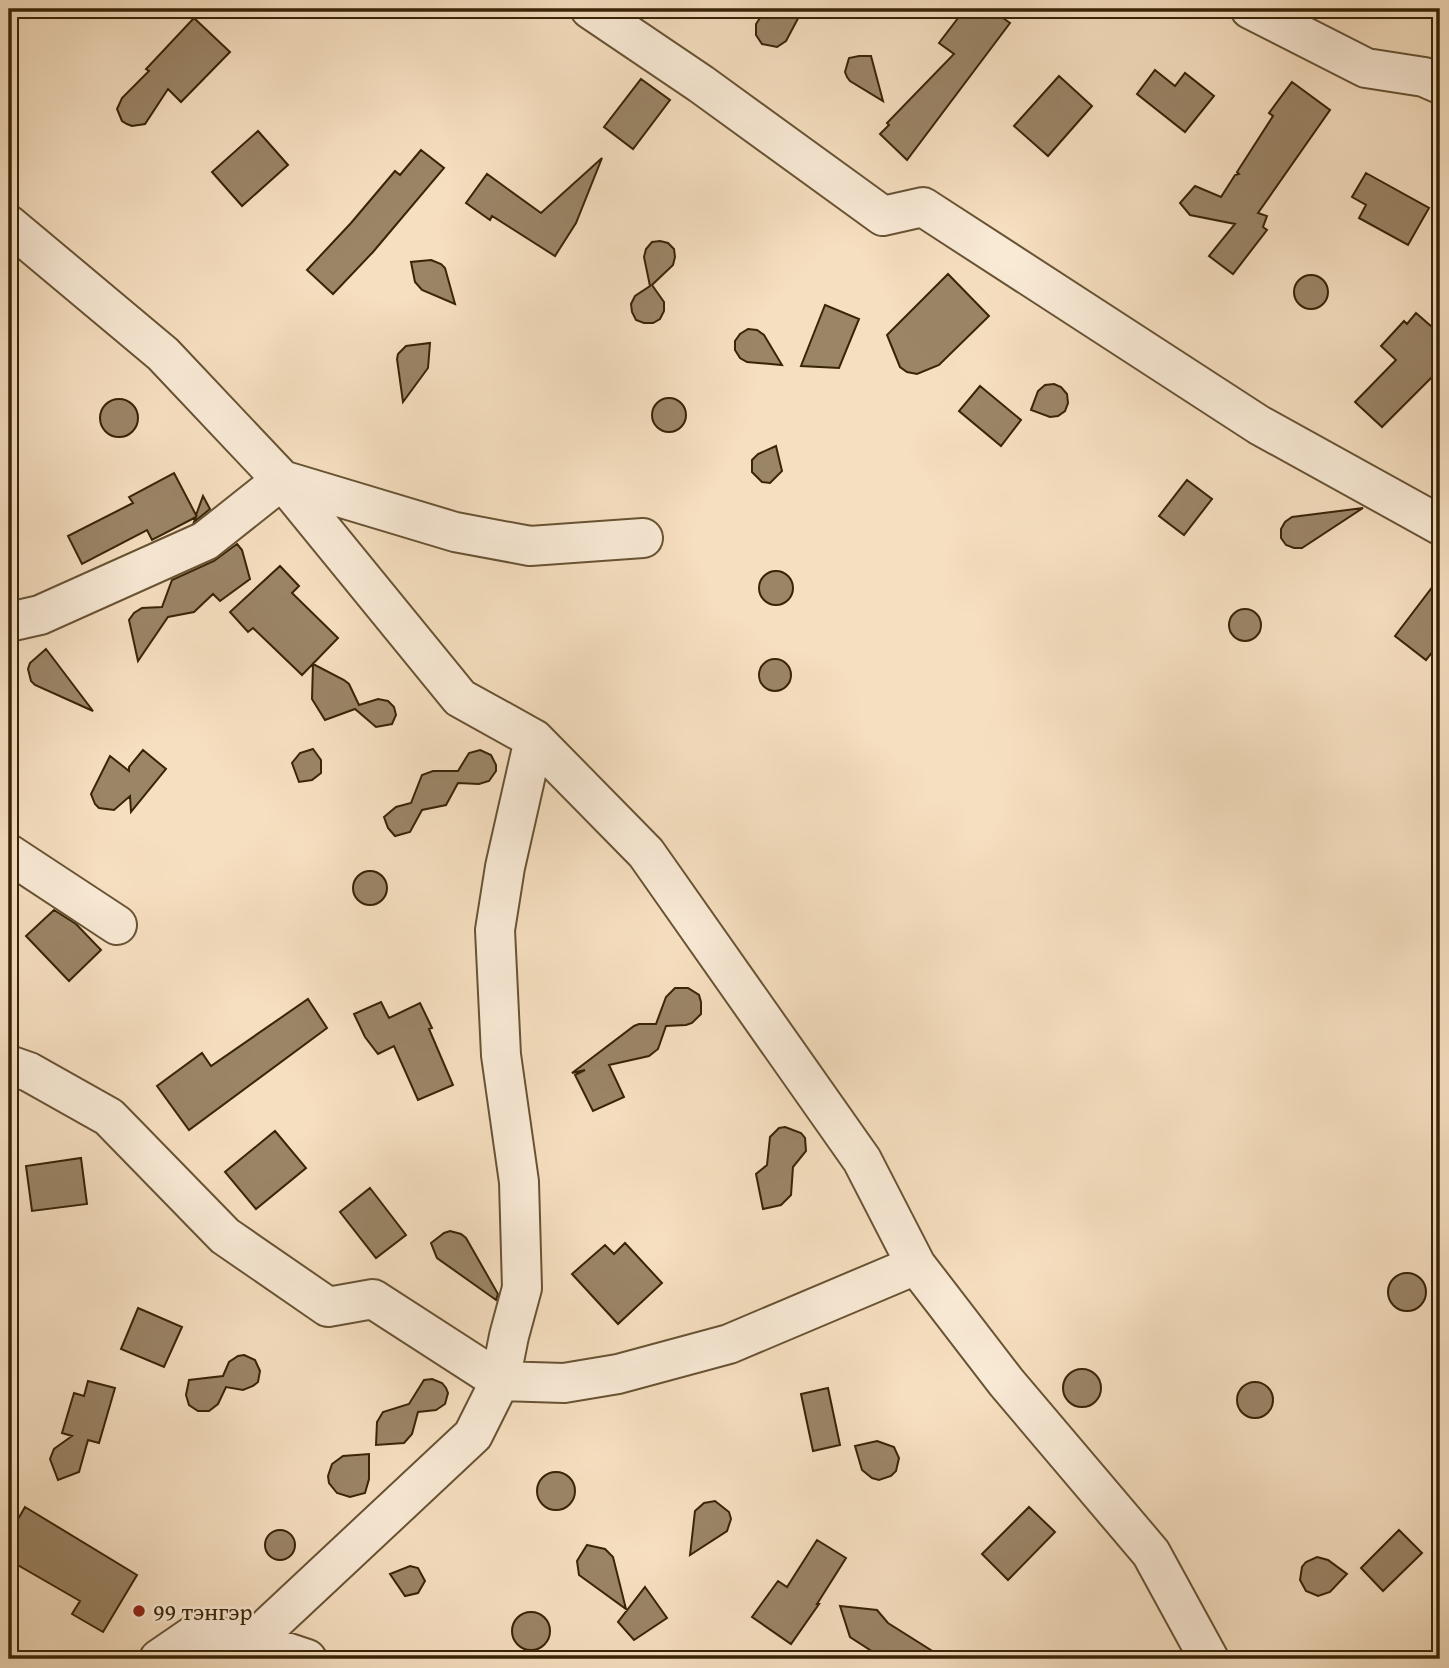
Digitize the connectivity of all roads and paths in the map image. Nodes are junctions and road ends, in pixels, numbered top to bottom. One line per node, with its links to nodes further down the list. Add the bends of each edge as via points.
1 (590, 9): 6 (street, via 883,215 923,207 1259,425)
2 (1250, 9): 3 (street, via 1366,68)
3 (1440, 84)
4 (9, 225): 5 (street, via 163,354)
5 (282, 480): 7 (street, via 455,532 530,546); 8 (street, via 205,541 40,615); 9 (street, via 460,698)
6 (1440, 525)
7 (643, 538)
8 (9, 622)
9 (534, 739): 13 (street, via 646,853 862,1160); 14 (street, via 495,930 501,1055 519,1182 522,1288)
10 (9, 853): 11 (street)
11 (117, 925)
12 (9, 1065): 14 (street, via 109,1116 225,1236 328,1307 373,1299)
13 (916, 1265): 14 (street, via 729,1344 618,1374 564,1383); 18 (street, via 1006,1382 1152,1553)
14 (500, 1381): 15 (street, via 473,1435)
15 (253, 1641): 16 (street, via 194,1634); 17 (street)
16 (159, 1659)
17 (307, 1659)
18 (1209, 1659)

